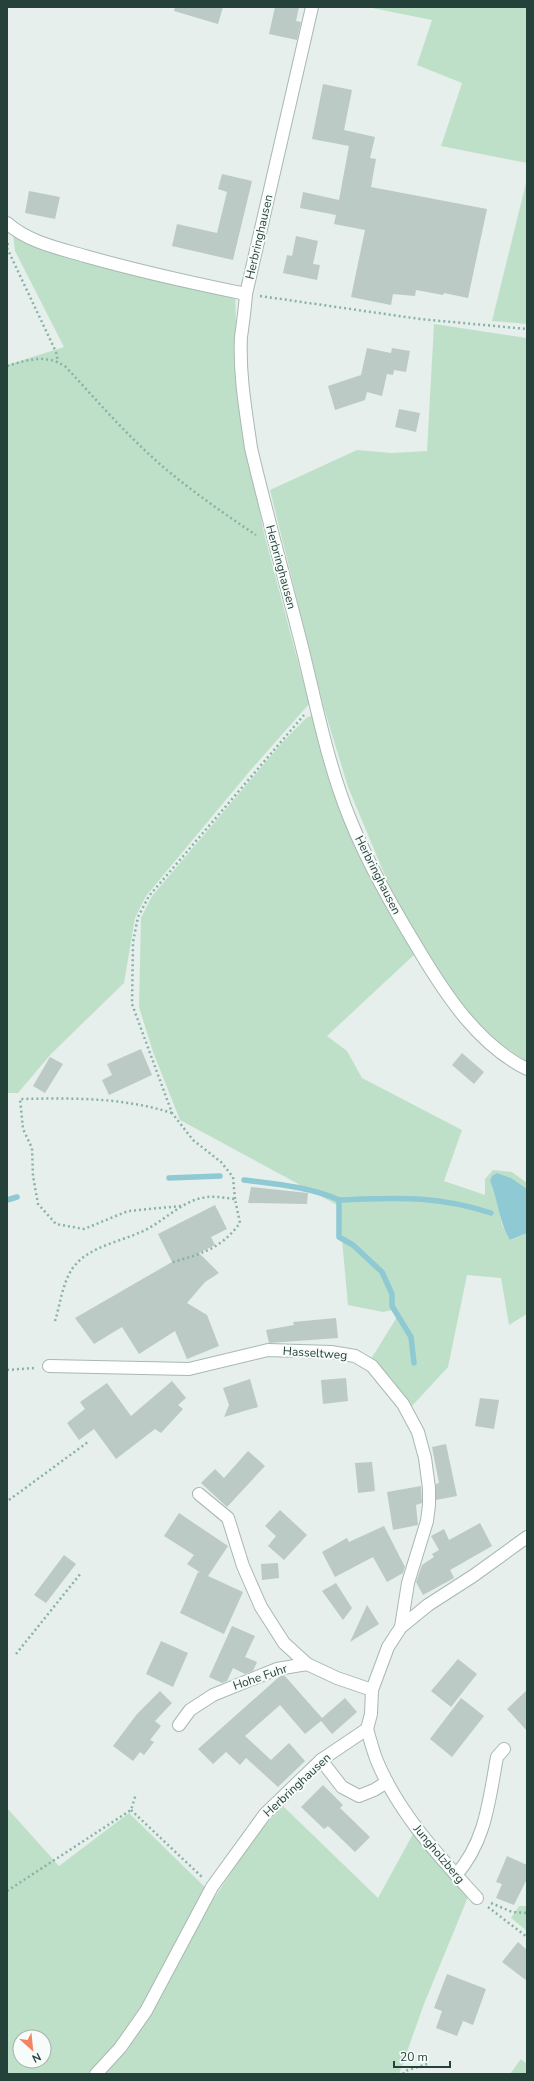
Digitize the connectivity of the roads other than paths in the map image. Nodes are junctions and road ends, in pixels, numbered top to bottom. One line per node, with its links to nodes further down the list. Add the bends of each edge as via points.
1 (312, 7): 3 (street, Herbringhausen)
2 (9, 225): 3 (street, via 42,243 114,264)
3 (246, 294): 4 (street, Herbringhausen, via 241,352 245,410 252,448 324,742 342,798 392,906 438,982 484,1038)
4 (527, 1069)
5 (49, 1366): 8 (street, Hasseltweg, via 189,1369 268,1350 331,1352 355,1356 372,1366 403,1404 418,1432 429,1488 427,1520 408,1583)
6 (199, 1494): 9 (street, via 228,1518 253,1591 284,1643)
7 (527, 1537): 8 (street, via 428,1605)
8 (401, 1627): 10 (street, via 388,1647)
9 (307, 1664): 10 (street); 11 (street, Hohe Fuhr, via 277,1669 213,1695 190,1710)
10 (372, 1690): 12 (street, via 371,1714)
11 (179, 1725)
12 (367, 1728): 14 (street, Herbringhausen); 15 (street, Jungholzberg, via 376,1760)
13 (504, 1749): 16 (street, via 497,1757 482,1832 468,1862)
14 (320, 1760): 15 (street, via 342,1787 359,1796); 18 (street, Herbringhausen, via 265,1814 212,1887 146,2011 120,2048)
15 (387, 1782): 16 (street, Jungholzberg, via 423,1838)
16 (456, 1875): 17 (street, Jungholzberg)
17 (477, 1898)
18 (96, 2074)

